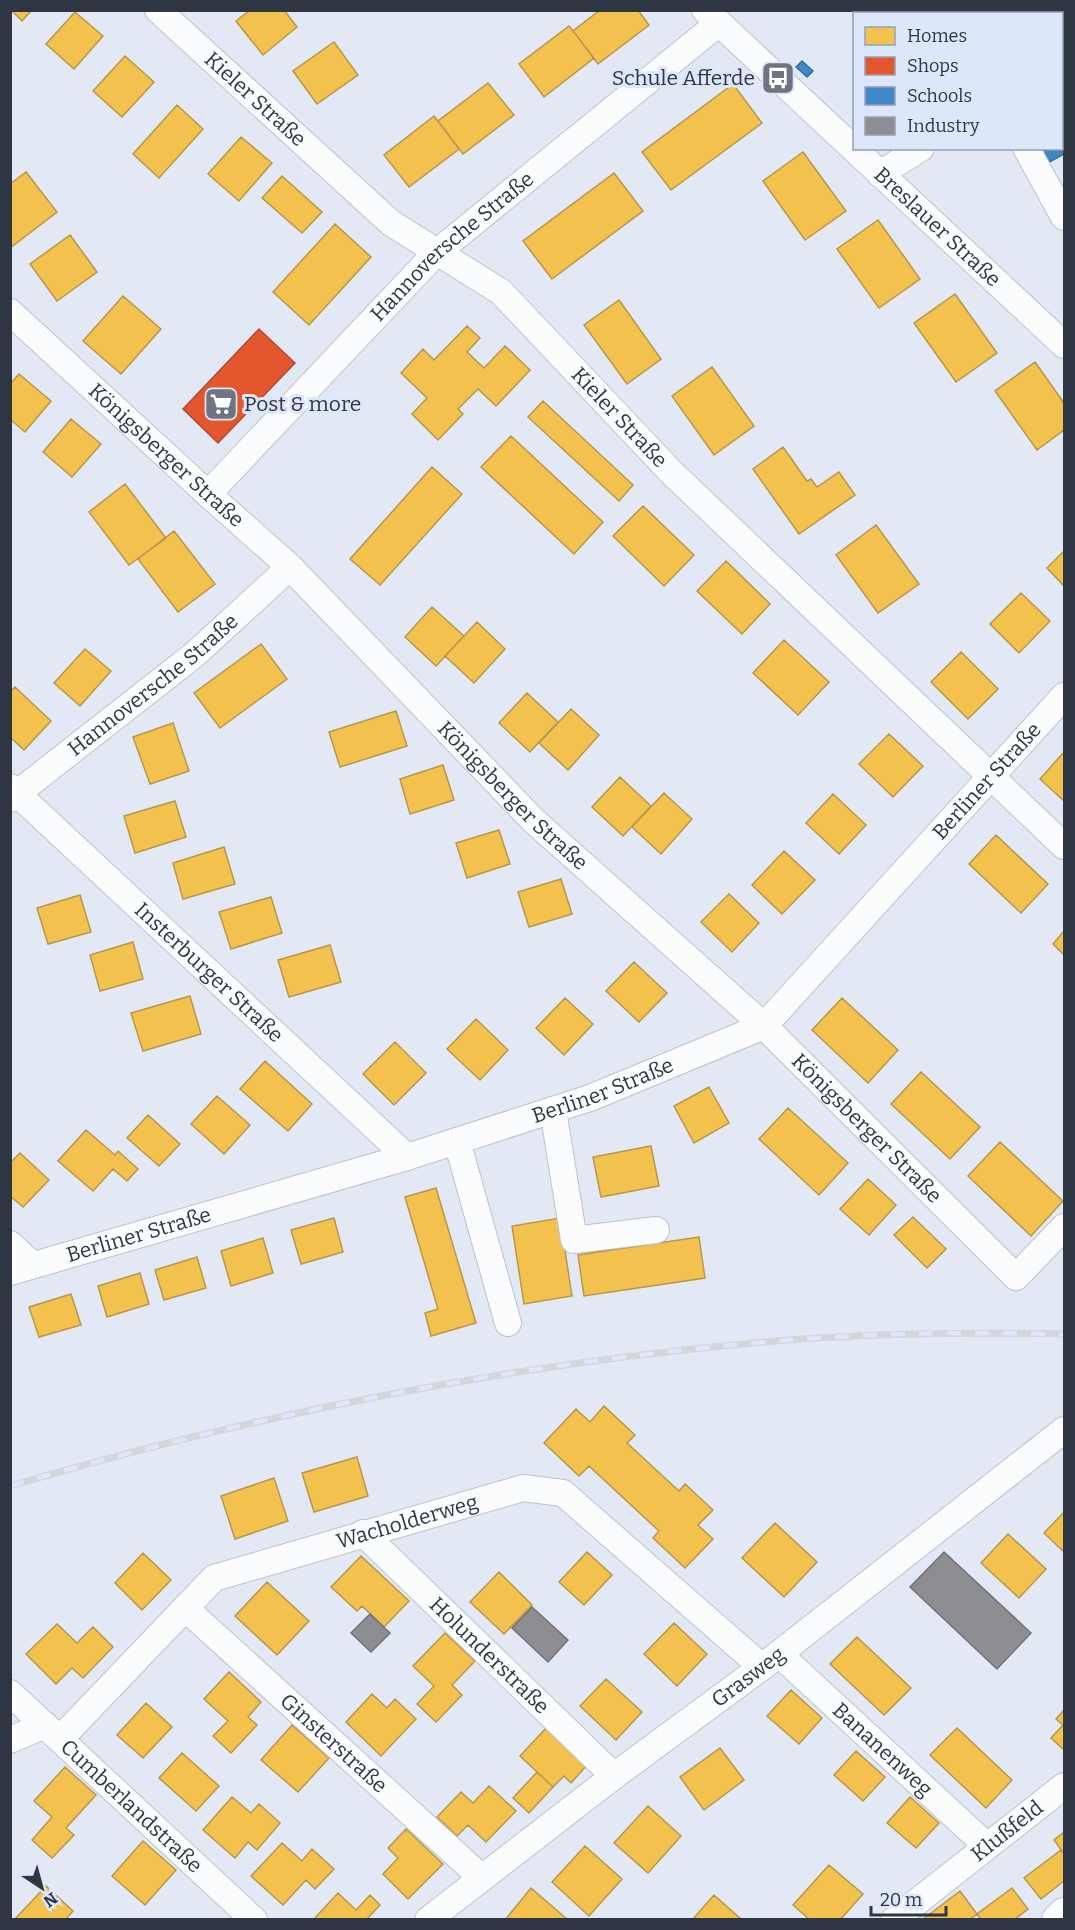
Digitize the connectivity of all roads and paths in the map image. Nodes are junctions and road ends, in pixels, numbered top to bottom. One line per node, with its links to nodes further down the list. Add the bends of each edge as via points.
1 (158, 10): 9 (street, Kieler Straße, via 391,223)
2 (712, 17): 3 (street, Breslauer Straße); 9 (street, Hannoversche Straße)
3 (853, 149)
4 (854, 150): 7 (street, Breslauer Straße)
5 (918, 150): 7 (street)
6 (1027, 150): 8 (street)
7 (880, 174): 11 (street, Breslauer Straße)
8 (1065, 217)
9 (436, 252): 12 (street, Hannoversche Straße); 15 (street, Kieler Straße, via 501,292 672,473)
10 (10, 312): 12 (street, Königsberger Straße)
11 (1065, 345)
12 (208, 495): 13 (street, Königsberger Straße)
13 (290, 567): 16 (street, Hannoversche Straße, via 194,655); 18 (street, Königsberger Straße, via 534,821)
14 (1065, 696): 15 (street, Berliner Straße)
15 (992, 776): 17 (street, Kieler Straße); 18 (street, Berliner Straße)
16 (13, 793): 21 (street, Insterburger Straße)
17 (1065, 846)
18 (764, 1026): 19 (street, Berliner Straße); 22 (street, Königsberger Straße, via 1016,1277)
19 (553, 1110): 20 (street, Berliner Straße); 23 (street, via 574,1240)
20 (457, 1141): 21 (street, Berliner Straße); 26 (street)
21 (407, 1157): 25 (street, Berliner Straße)
22 (1065, 1227)
23 (656, 1230)
24 (10, 1244): 25 (street)
25 (22, 1269)
26 (508, 1323)
27 (1065, 1430): 30 (street, Grasweg)
28 (363, 1533): 29 (street, Wacholderweg, via 214,1578); 30 (street, Wacholderweg, via 523,1488 563,1493); 34 (street, Holunderstraße)
29 (185, 1608): 32 (street, Wacholderweg); 37 (street, Ginsterstraße)
30 (770, 1661): 34 (street, Grasweg); 36 (street, Bananenweg)
31 (10, 1694): 32 (street, Cumberlandstraße)
32 (53, 1732): 33 (street); 39 (street, Cumberlandstraße)
33 (10, 1740)
34 (614, 1776): 37 (street, Grasweg)
35 (1065, 1786): 36 (street, Klußfeld)
36 (987, 1846): 41 (street, Klußfeld)
37 (482, 1878): 40 (street, Grasweg)
38 (1065, 1914): 42 (main road)
39 (254, 1920)
40 (428, 1920)
41 (894, 1920)
42 (1058, 1920)

